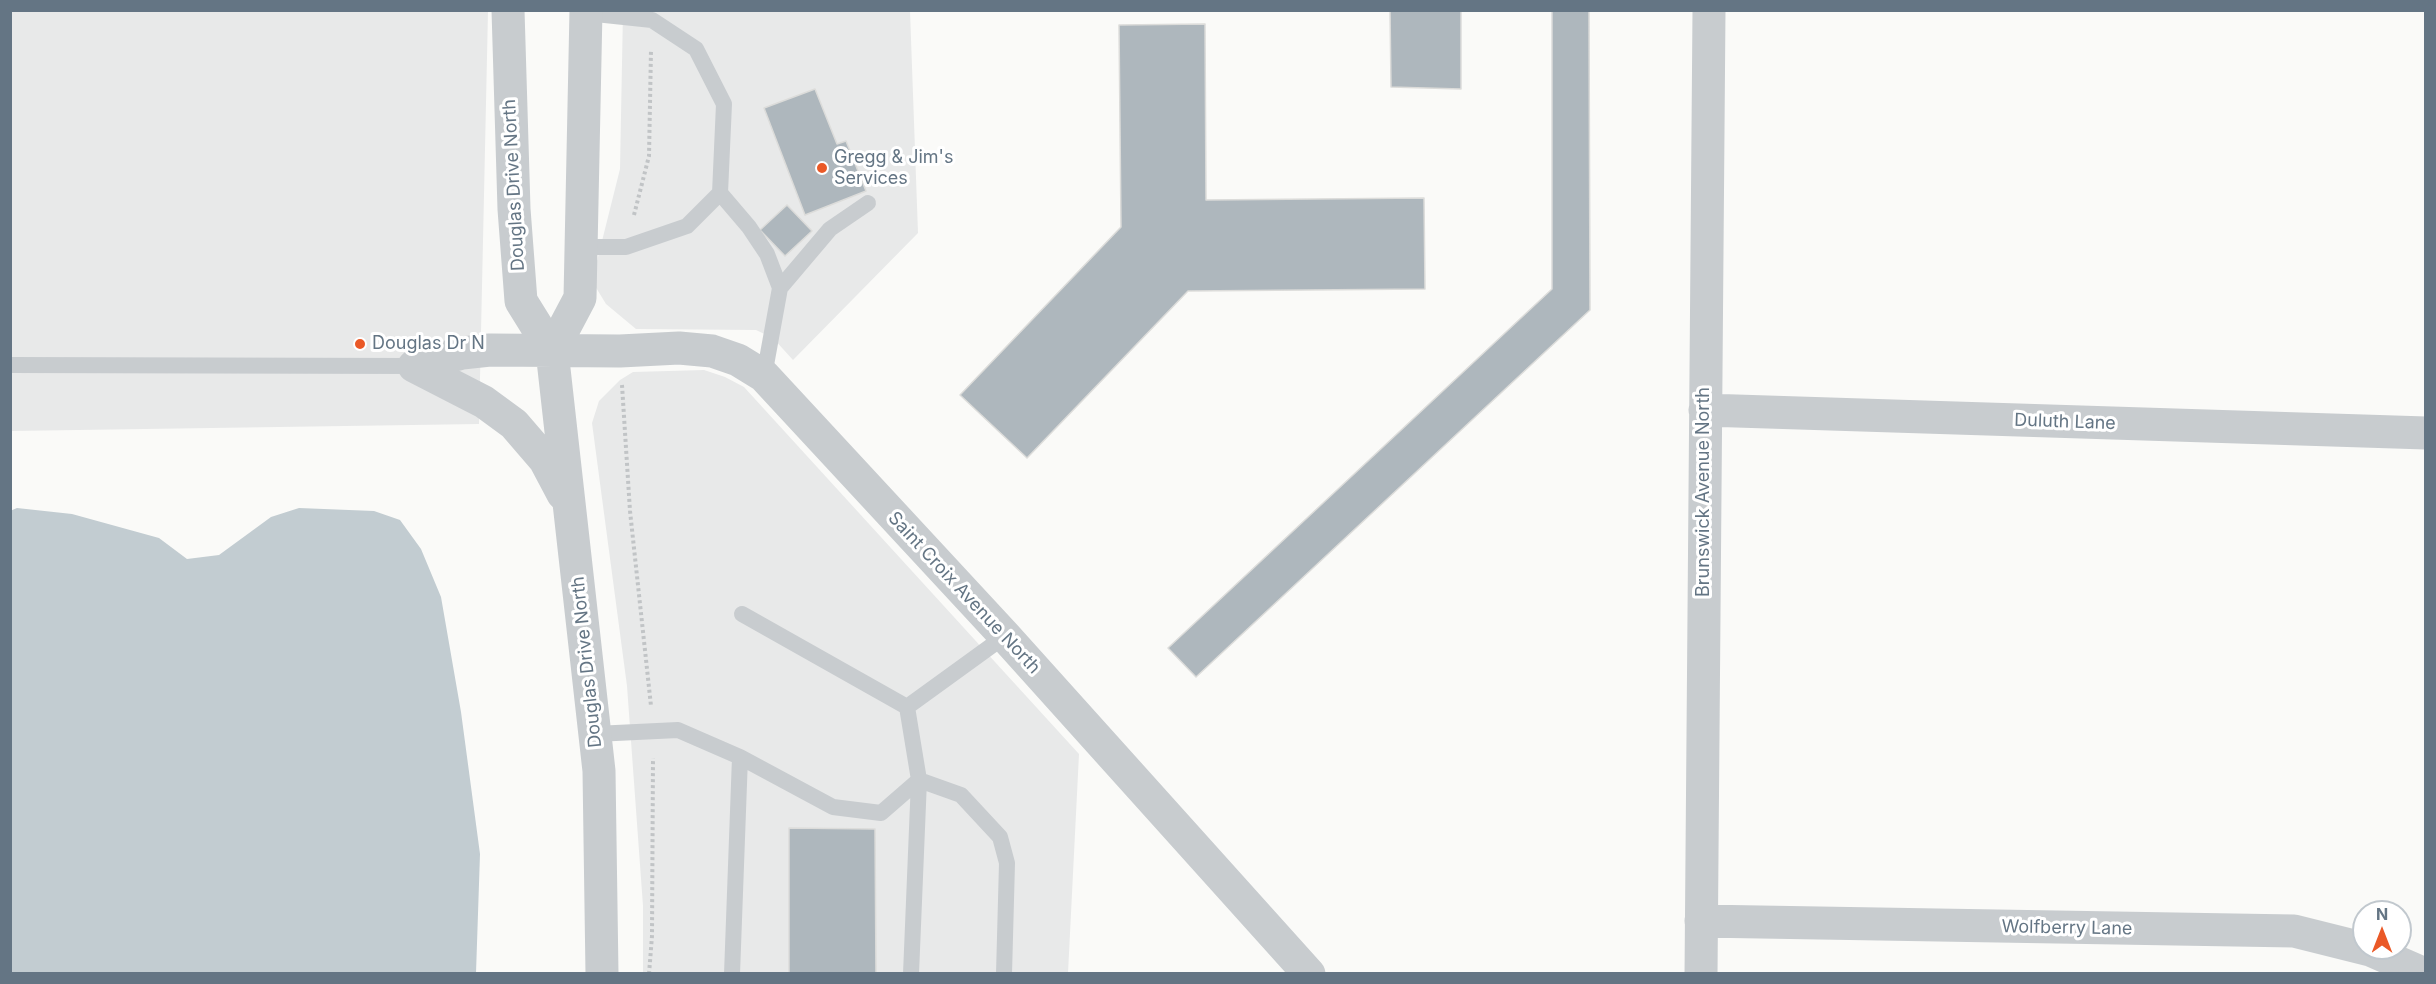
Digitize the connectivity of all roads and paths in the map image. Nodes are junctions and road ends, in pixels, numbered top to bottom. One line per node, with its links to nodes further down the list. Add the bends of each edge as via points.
1 (508, 10): 10 (street, Douglas Drive North, via 521,301)
2 (1709, 10): 15 (street, Brunswick Avenue North)
3 (586, 12): 4 (lane); 7 (street)
4 (652, 20): 5 (lane, via 696,49 724,104); 8 (path, via 649,156)
5 (720, 193): 8 (lane, via 687,226); 9 (lane, via 750,227)
6 (868, 203): 9 (lane, via 830,229)
7 (581, 247): 8 (lane); 10 (street, via 580,298)
8 (626, 247)
9 (780, 288): 14 (lane)
10 (552, 351): 11 (street, Saint Croix Avenue North); 13 (street, Saint Croix Avenue North, via 462,353); 17 (street, Douglas Drive North)
11 (620, 351): 14 (street, Saint Croix Avenue North, via 712,351 738,360); 21 (path, via 630,511)
12 (10, 365): 13 (lane)
13 (414, 366): 17 (street, via 484,402 514,424 545,460)
14 (764, 376): 19 (street, Saint Croix Avenue North)
15 (1705, 410): 16 (street, Duluth Lane); 25 (street, Brunswick Avenue North)
16 (2426, 433)
17 (570, 507): 22 (street, Douglas Drive North)
18 (742, 614): 20 (lane)
19 (1005, 636): 20 (lane); 31 (street, Saint Croix Avenue North)
20 (906, 707): 24 (lane)
21 (654, 731): 22 (lane); 23 (lane, via 678,730); 27 (path)
22 (595, 734): 26 (street, Douglas Drive North, via 602,843)
23 (740, 757): 24 (lane, via 833,807 881,813); 28 (lane)
24 (919, 780): 29 (lane); 30 (lane, via 961,795 999,837 1007,863)
25 (1701, 921): 32 (street, Brunswick Avenue North); 33 (street, Wolfberry Lane, via 2294,931 2370,950)
26 (602, 974)
27 (649, 974)
28 (732, 974)
29 (911, 974)
30 (1004, 974)
31 (1309, 974)
32 (1701, 974)
33 (2425, 974)

